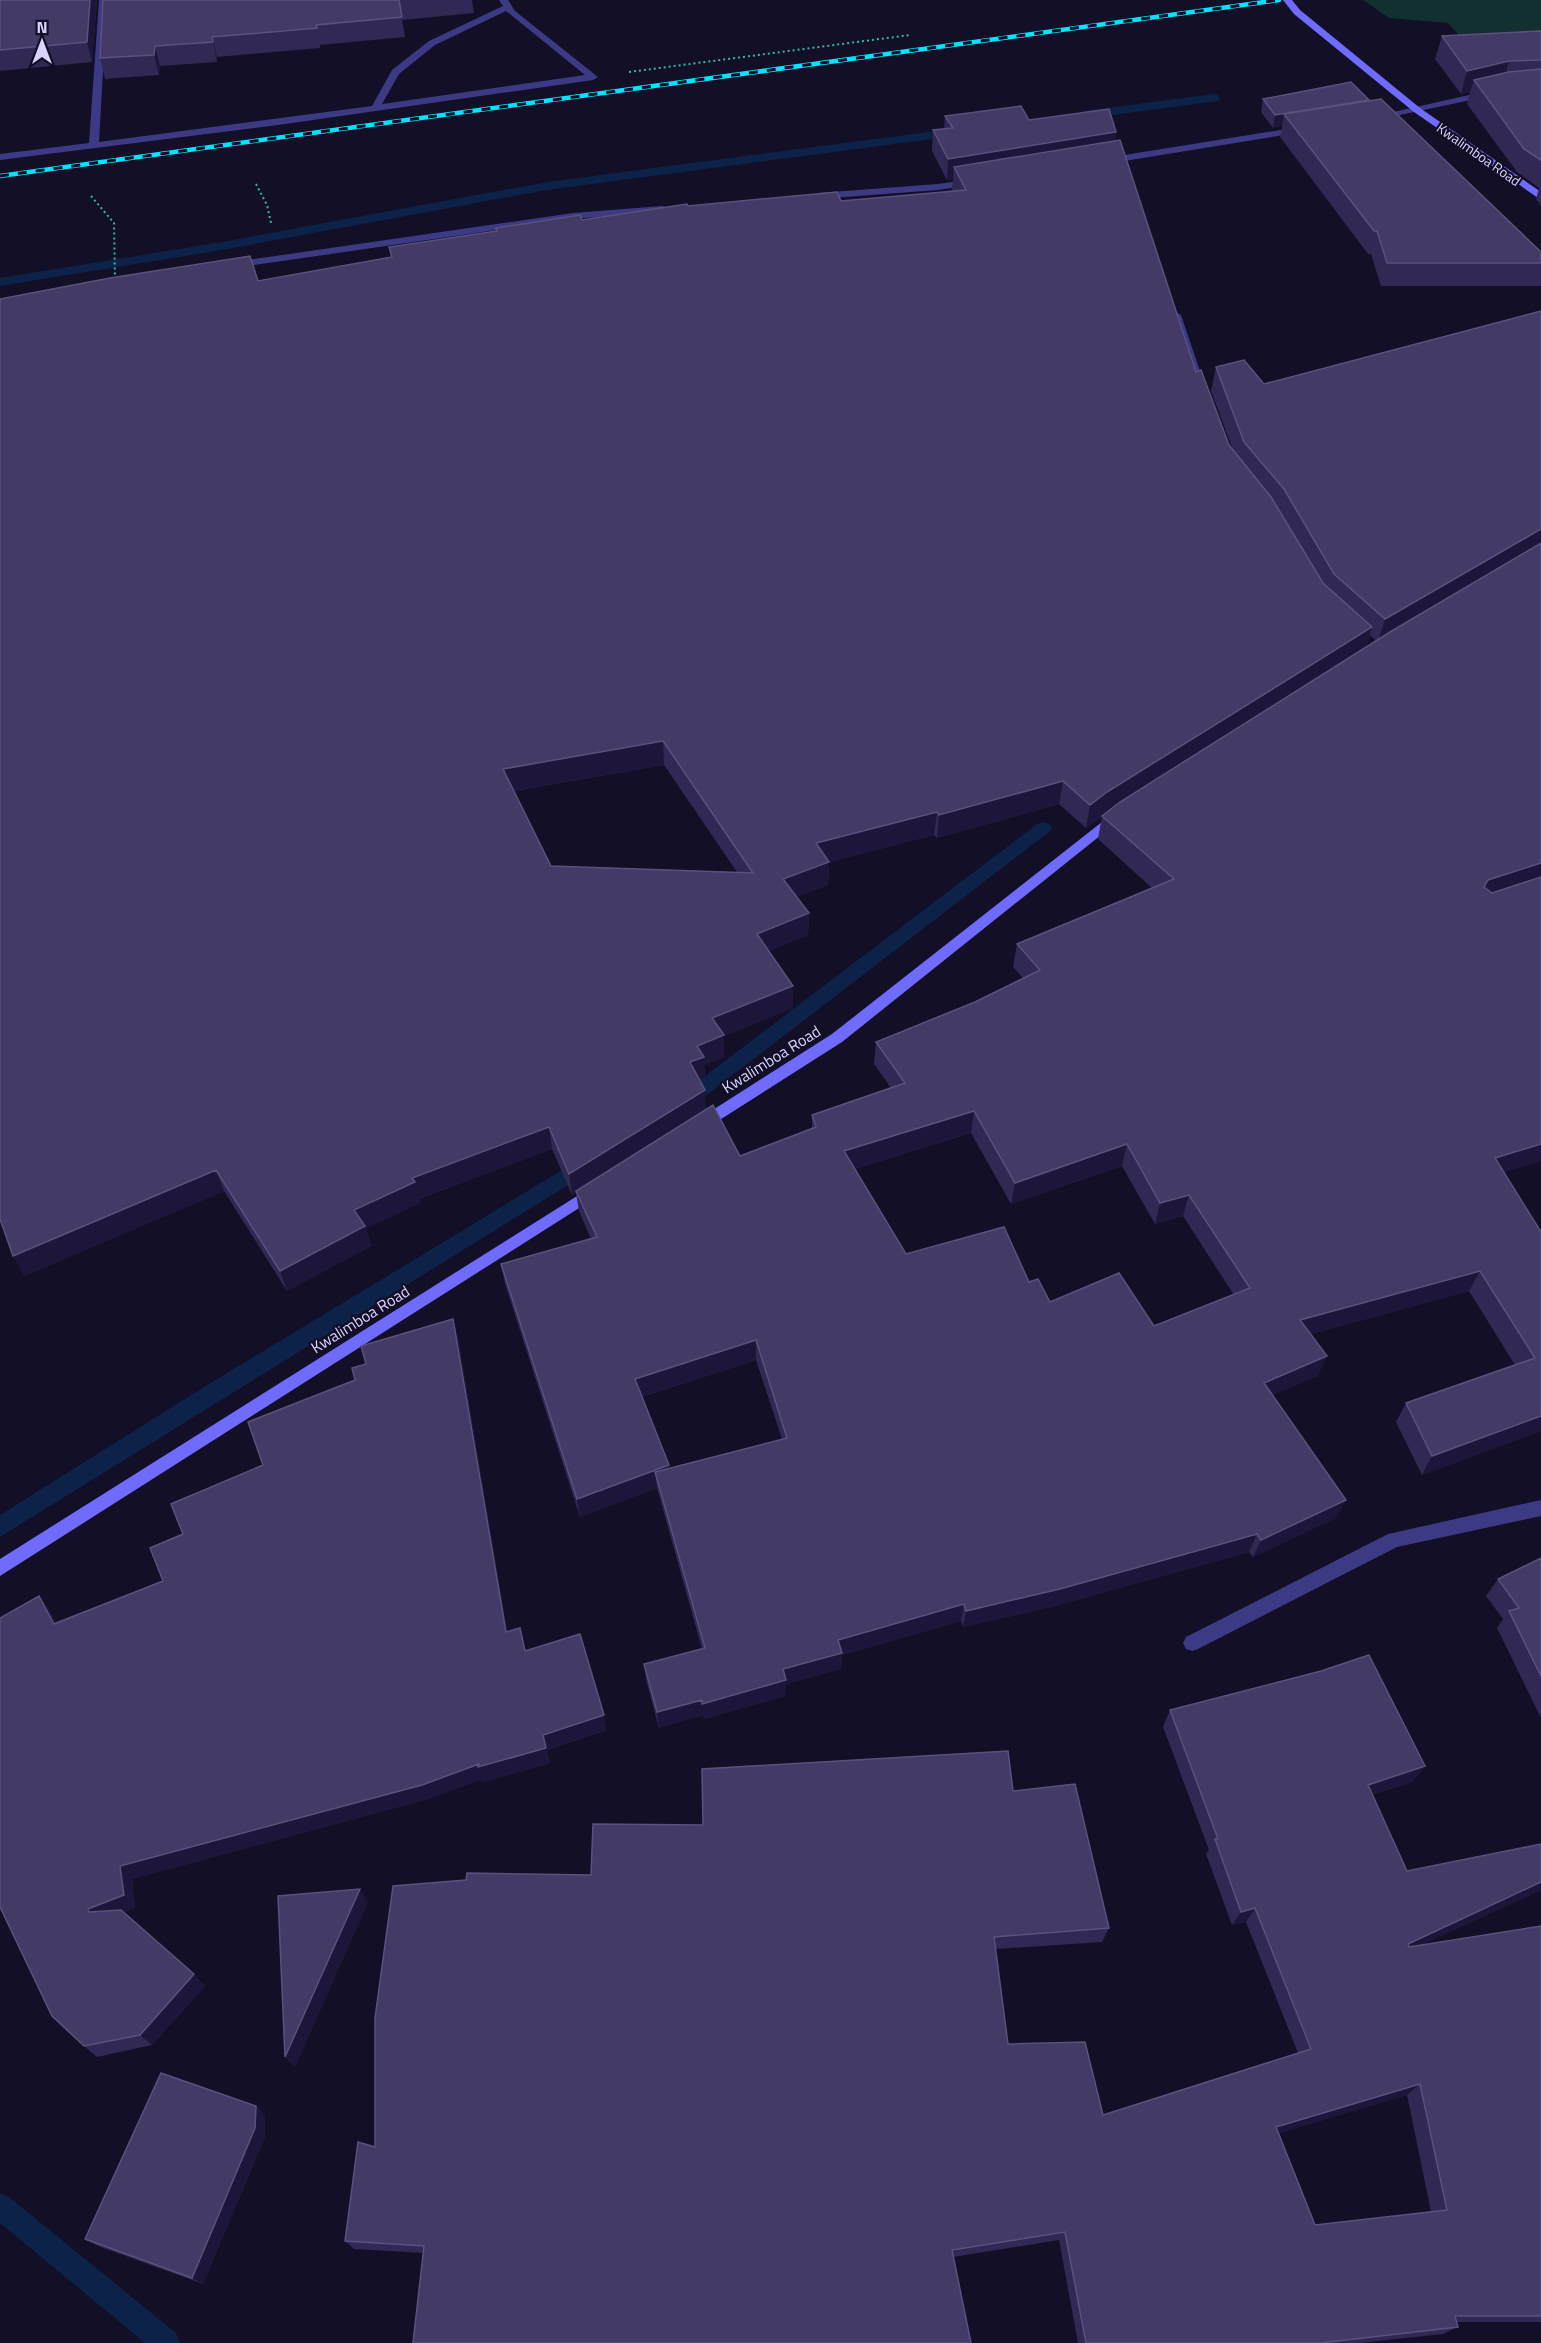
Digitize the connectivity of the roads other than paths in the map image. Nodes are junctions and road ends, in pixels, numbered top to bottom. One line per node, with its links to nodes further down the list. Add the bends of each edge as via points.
1 (103, 0): 9 (street)
2 (1287, 0): 6 (street, Kwalimboa Road)
3 (506, 4): 5 (street, via 432,43 395,72); 5 (street, via 592,77)
4 (1502, 90): 6 (street)
5 (376, 107): 9 (street)
6 (1417, 110): 7 (street); 14 (street, Kwalimboa Road)
7 (1370, 118)
8 (1311, 128): 11 (street, via 1124,164)
9 (94, 144): 10 (street)
10 (0, 157)
11 (1100, 162)
12 (984, 180): 13 (street)
13 (803, 197)
14 (1541, 197)
15 (668, 208): 16 (street, via 573,216)
16 (220, 267)
17 (1172, 304): 18 (street)
18 (1206, 403)
19 (1129, 808): 20 (street, Kwalimboa Road, via 837,1038)
20 (690, 1131)
21 (602, 1186): 23 (street, Kwalimboa Road)
22 (1541, 1508): 24 (street, via 1394,1540)
23 (0, 1568)
24 (1192, 1643)

